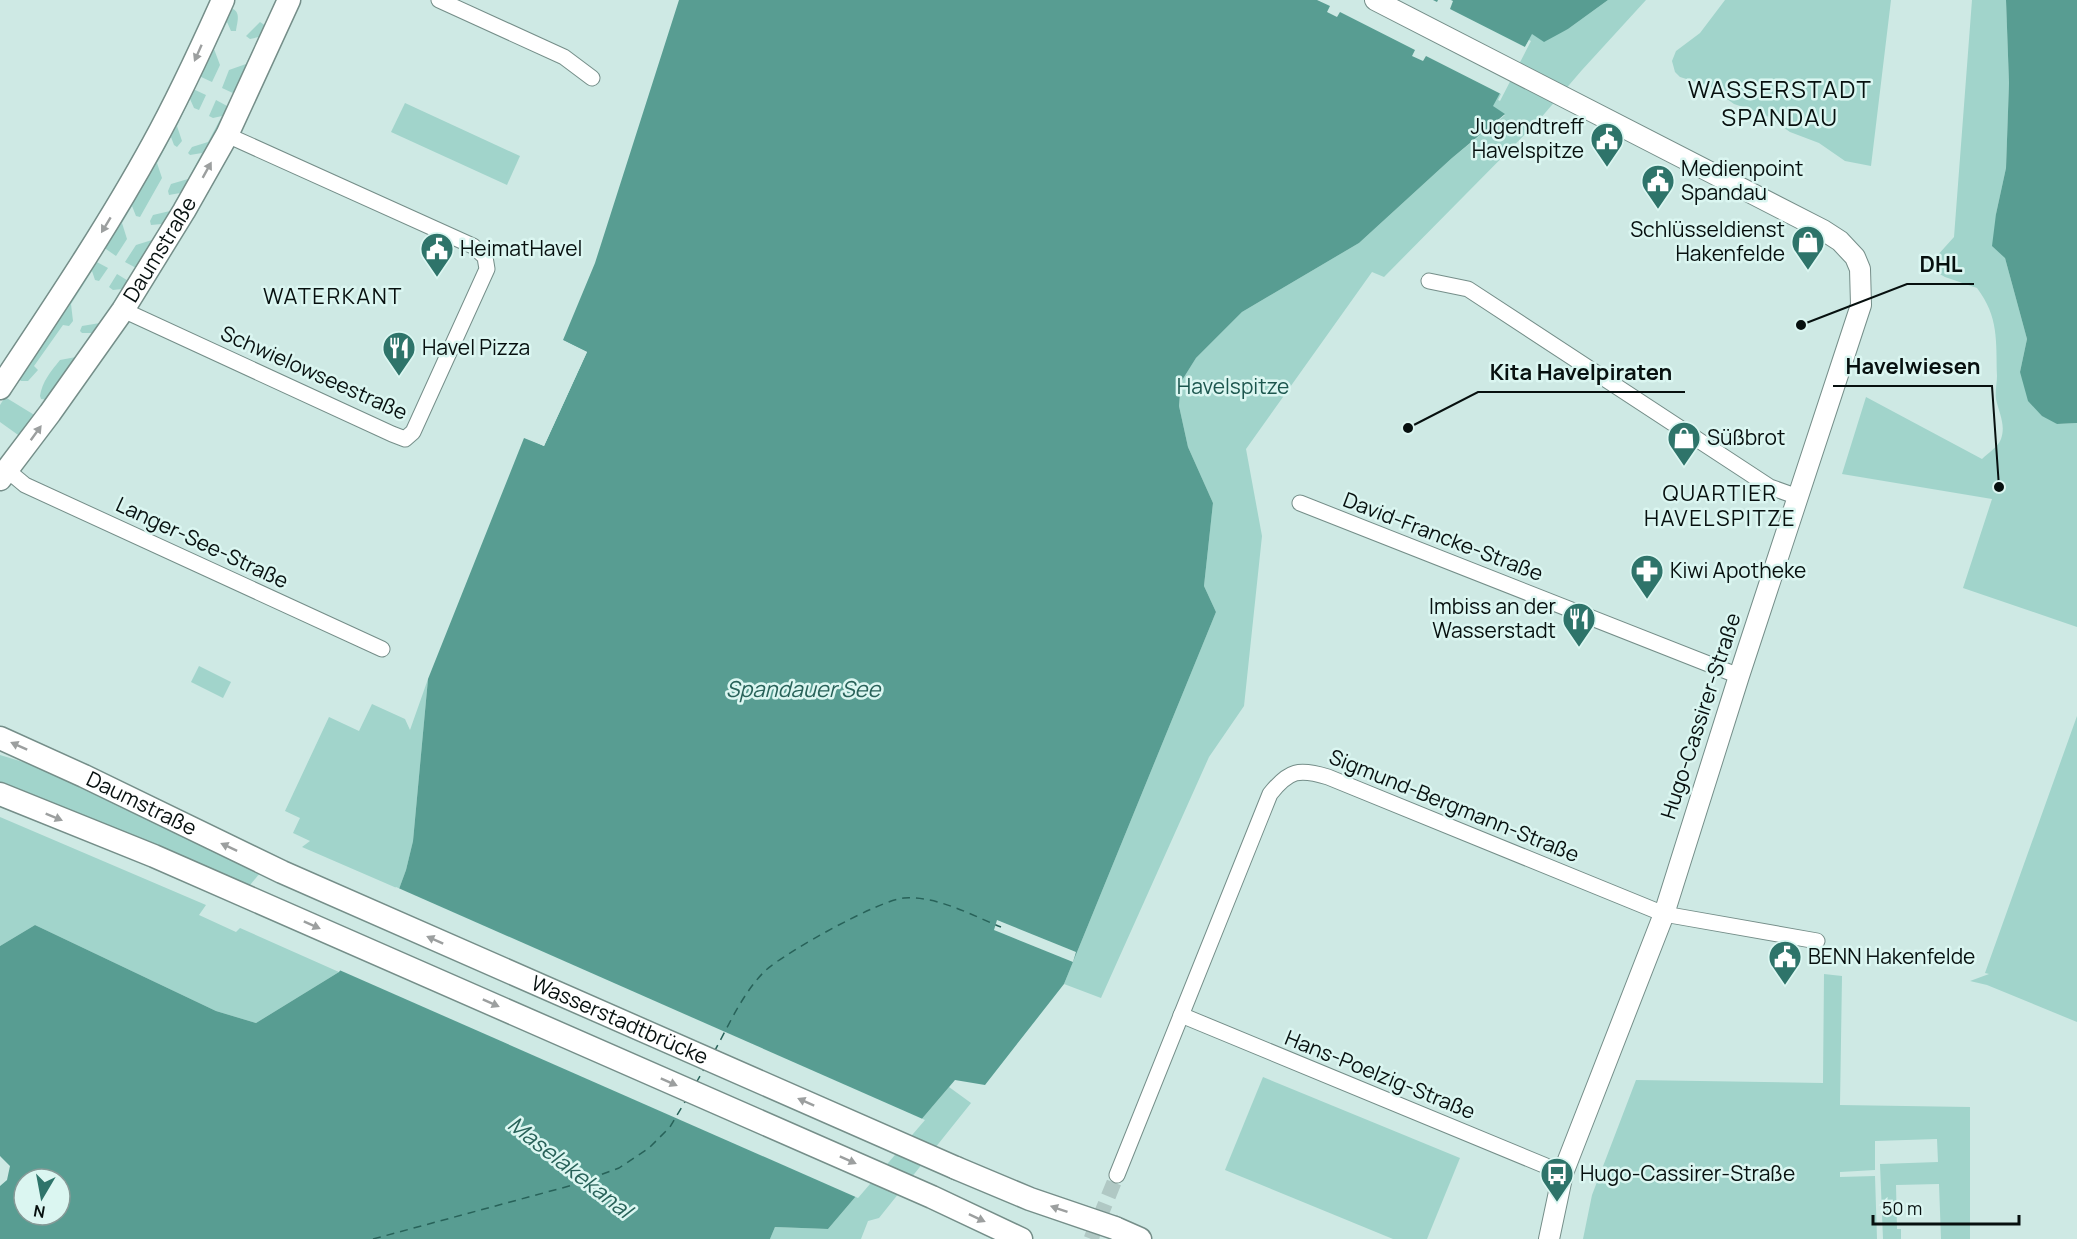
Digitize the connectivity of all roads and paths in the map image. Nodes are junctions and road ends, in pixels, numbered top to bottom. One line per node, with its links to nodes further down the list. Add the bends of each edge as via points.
1 (222, 0): 9 (main road, one-way to 9, via 187,78 132,181)
2 (288, 0): 6 (main road, Daumstraße)
3 (439, 0): 5 (street, via 564,57)
4 (1375, 0): 11 (street, Hugo-Cassirer-Straße, via 1823,230 1855,257 1860,269 1861,305)
5 (592, 78)
6 (227, 135): 8 (main road, Daumstraße, one-way to 6); 8 (street, Schwielowseestraße, via 473,246 485,257 487,270 413,432 405,439 393,434)
7 (1429, 281): 11 (street, via 1468,289 1773,489)
8 (123, 310): 10 (main road, Daumstraße, one-way to 8)
9 (0, 388)
10 (3, 475): 13 (street, Langer-See-Straße)
11 (1798, 497): 14 (street, Hugo-Cassirer-Straße)
12 (1300, 503): 14 (street, David-Francke-Straße)
13 (382, 649)
14 (1739, 676): 19 (street, Hugo-Cassirer-Straße)
15 (0, 738): 17 (main road, Daumstraße, one-way to 15)
16 (0, 794): 18 (main road, Daumstraße, one-way to 18)
17 (282, 872): 25 (main road, Wasserstadtbrücke, one-way to 17, bridge, via 956,1168)
18 (259, 902): 24 (main road, Wasserstadtbrücke, one-way to 24)
19 (1664, 914): 20 (street, Sigmund-Bergmann-Straße); 21 (street, Sigmund-Bergmann-Straße, via 1328,777 1297,771 1287,775 1270,794); 22 (street, Hugo-Cassirer-Straße)
20 (1817, 941)
21 (1181, 1015): 22 (street, Hans-Poelzig-Straße); 23 (street, Sigmund-Bergmann-Straße)
22 (1563, 1173): 26 (street, Hugo-Cassirer-Straße)
23 (1117, 1175)
24 (1021, 1239)
25 (1140, 1239)
26 (1550, 1239)

